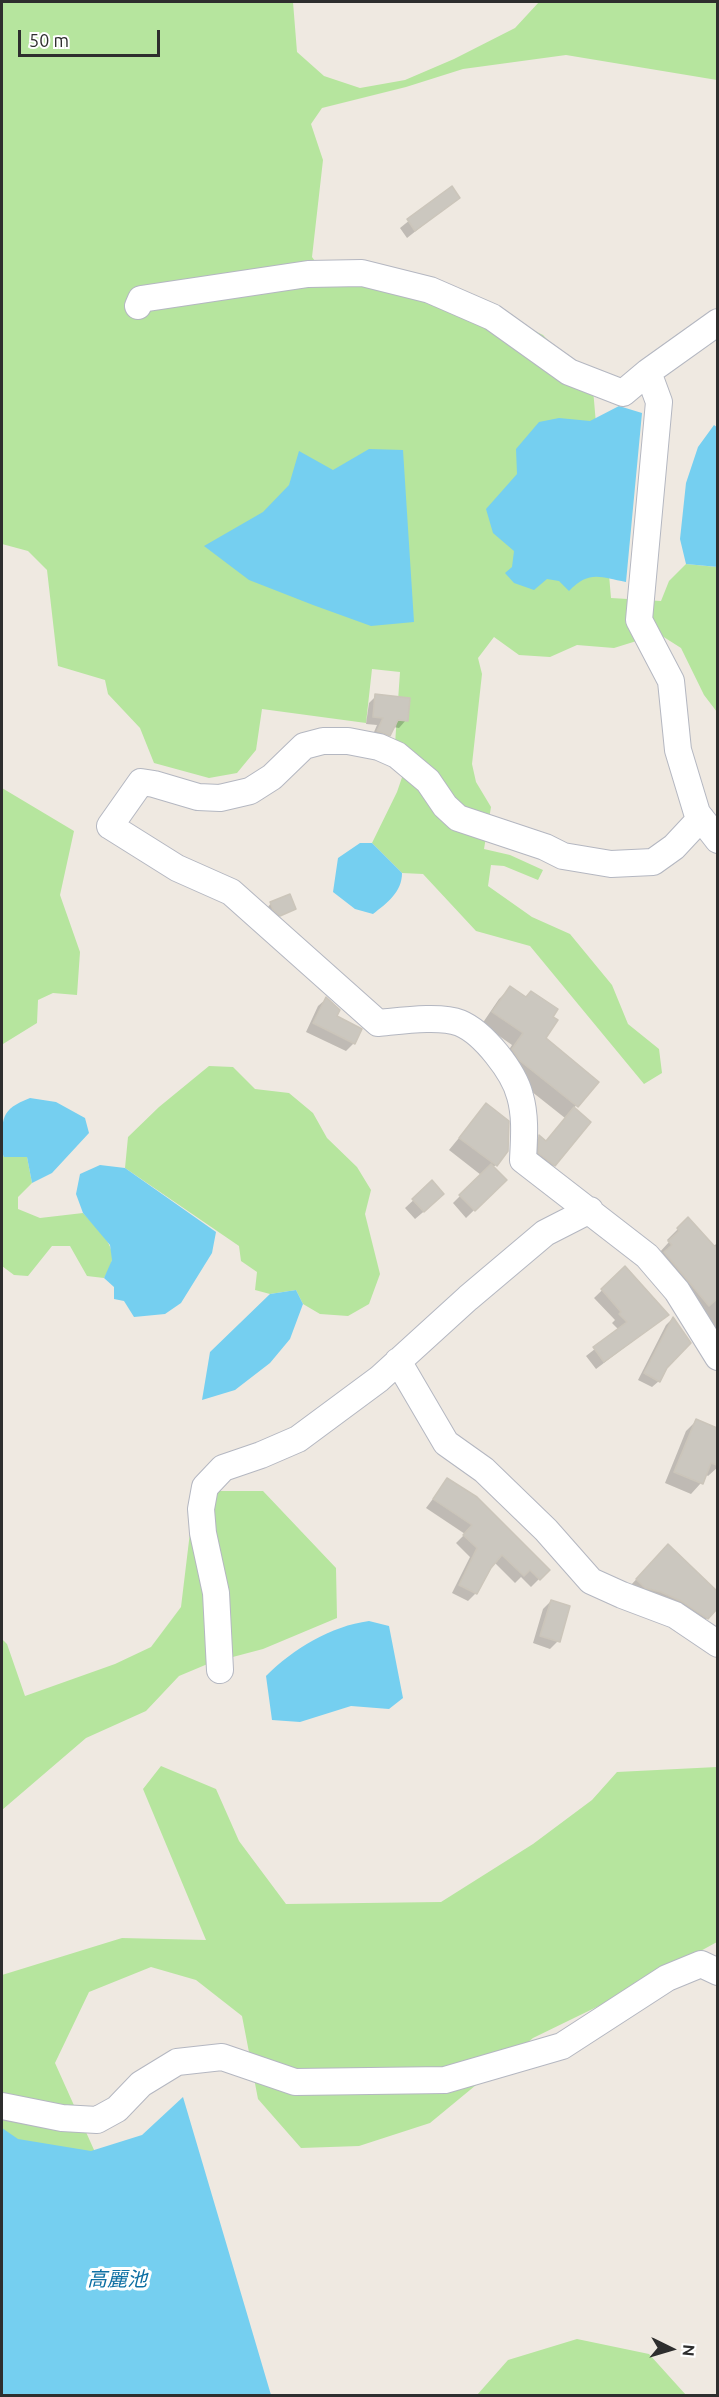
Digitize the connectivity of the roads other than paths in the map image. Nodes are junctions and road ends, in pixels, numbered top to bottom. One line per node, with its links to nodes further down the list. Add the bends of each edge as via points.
1 (138, 306): 3 (street, via 141,299 308,274 362,273 430,290 492,317 569,372 623,393)
2 (717, 322): 3 (street)
3 (648, 372): 4 (street, via 659,402 639,620 671,681 678,750)
4 (701, 818): 5 (street); 6 (street, via 674,847 653,862 611,864 563,856 458,818 428,781 397,755 348,741 322,741 304,746 272,777 250,791 220,798 198,798 141,782 110,826 177,868 231,892 378,1023 427,1019 460,1023 481,1037 497,1053 520,1094 523,1160)
5 (717, 840)
6 (590, 1210): 7 (street, via 647,1256 677,1291); 8 (street, via 545,1233)
7 (717, 1357)
8 (398, 1361): 9 (street, via 446,1443 484,1470 591,1581 675,1615); 10 (street, via 298,1438 223,1468 205,1487 202,1533 216,1593)
9 (717, 1644)
10 (220, 1670)
11 (717, 1972): 12 (street, via 701,1964 667,1978 562,2046 445,2080 296,2082 222,2057 177,2062 141,2084 117,2109 97,2120 62,2118)
12 (2, 2106)

